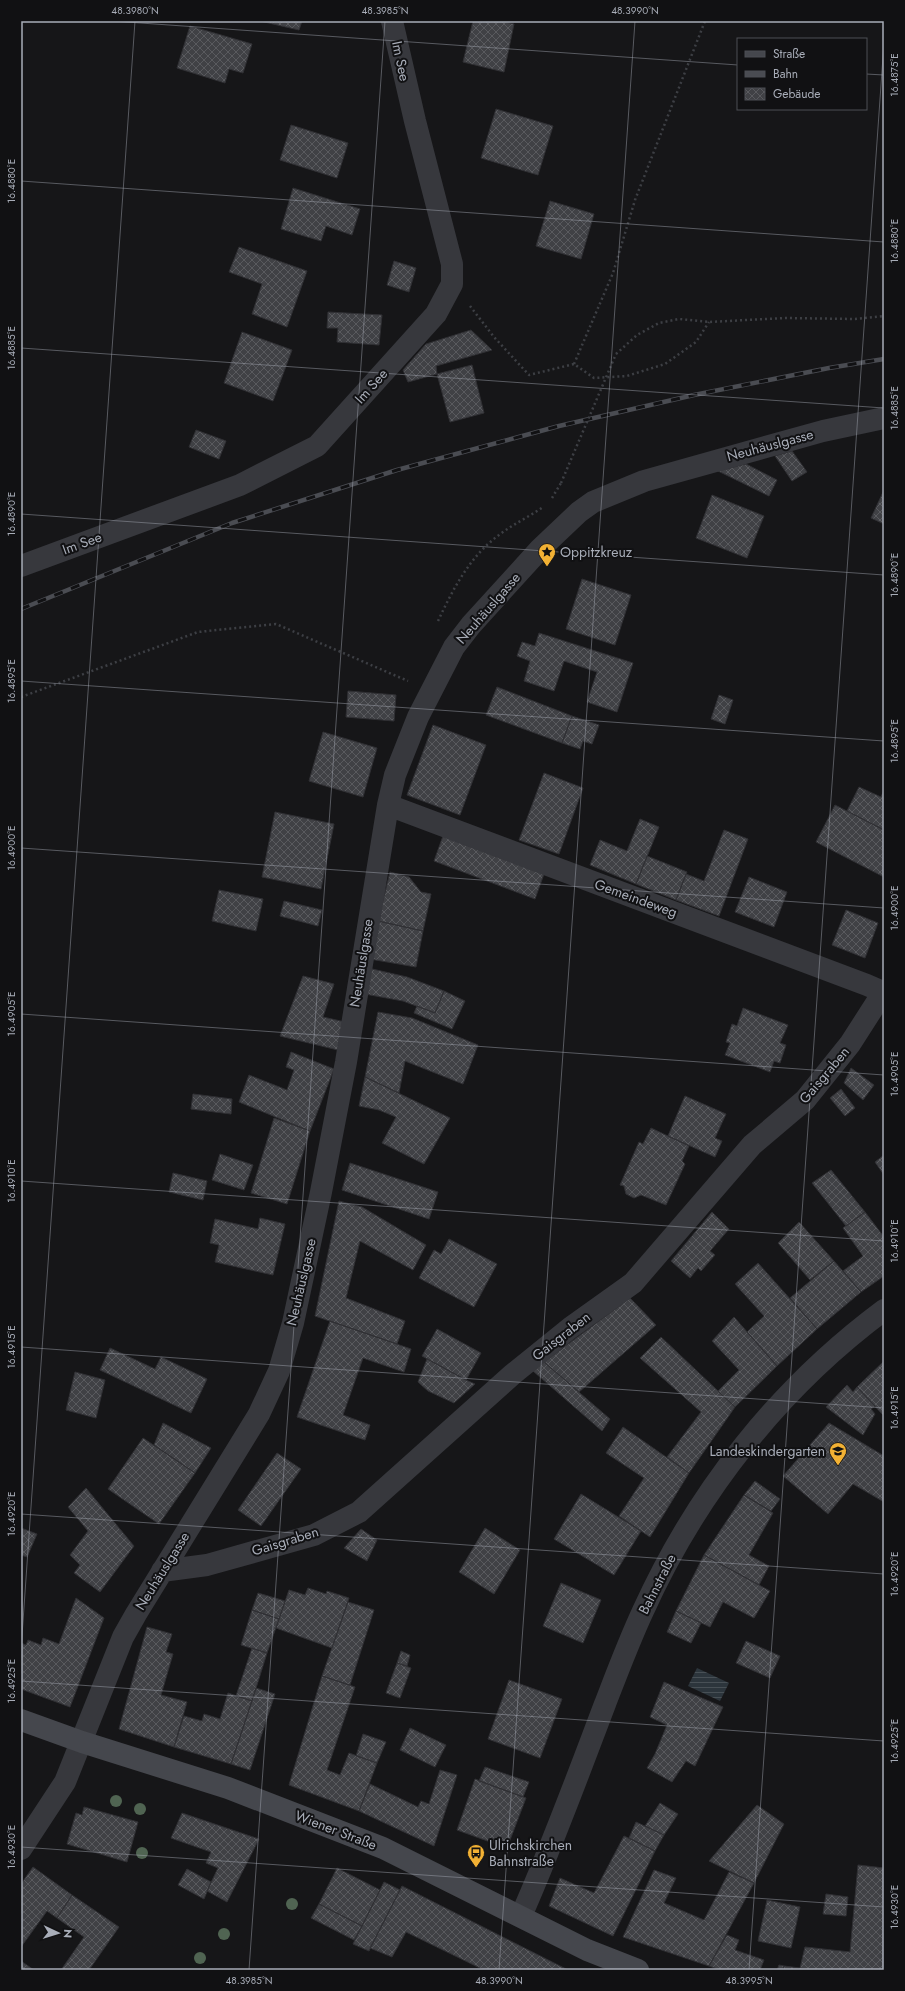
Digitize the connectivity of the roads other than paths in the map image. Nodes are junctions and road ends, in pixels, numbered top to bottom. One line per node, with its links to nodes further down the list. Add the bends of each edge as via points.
1 (392, 21): 3 (street, Im See, via 452,264 452,284 436,314 317,446 240,485)
2 (884, 418): 4 (street, Neuhäuslgasse, via 823,431 644,481 593,502 579,512 540,549 454,647 418,717 395,775)
3 (21, 566)
4 (388, 805): 5 (street, Gemeindeweg); 7 (street, Neuhäuslgasse, via 346,1062 321,1192 293,1323 279,1371 259,1414)
5 (884, 992): 7 (street, Gaisgraben, via 850,1044 806,1100 752,1145 633,1282 513,1374 359,1512 314,1535 207,1565)
6 (884, 1310): 11 (street, Bahnstraße, via 861,1327 777,1406 739,1449 681,1536 643,1610)
7 (162, 1572): 9 (street, Neuhäuslgasse, via 123,1637)
8 (21, 1720): 9 (street, Wiener Straße)
9 (82, 1742): 10 (street, Neuhäuslgasse, via 65,1782); 11 (street, Wiener Straße, via 228,1788 383,1848)
10 (21, 1849)
11 (521, 1916): 12 (street, Wiener Straße, via 587,1950)
12 (638, 1970)

